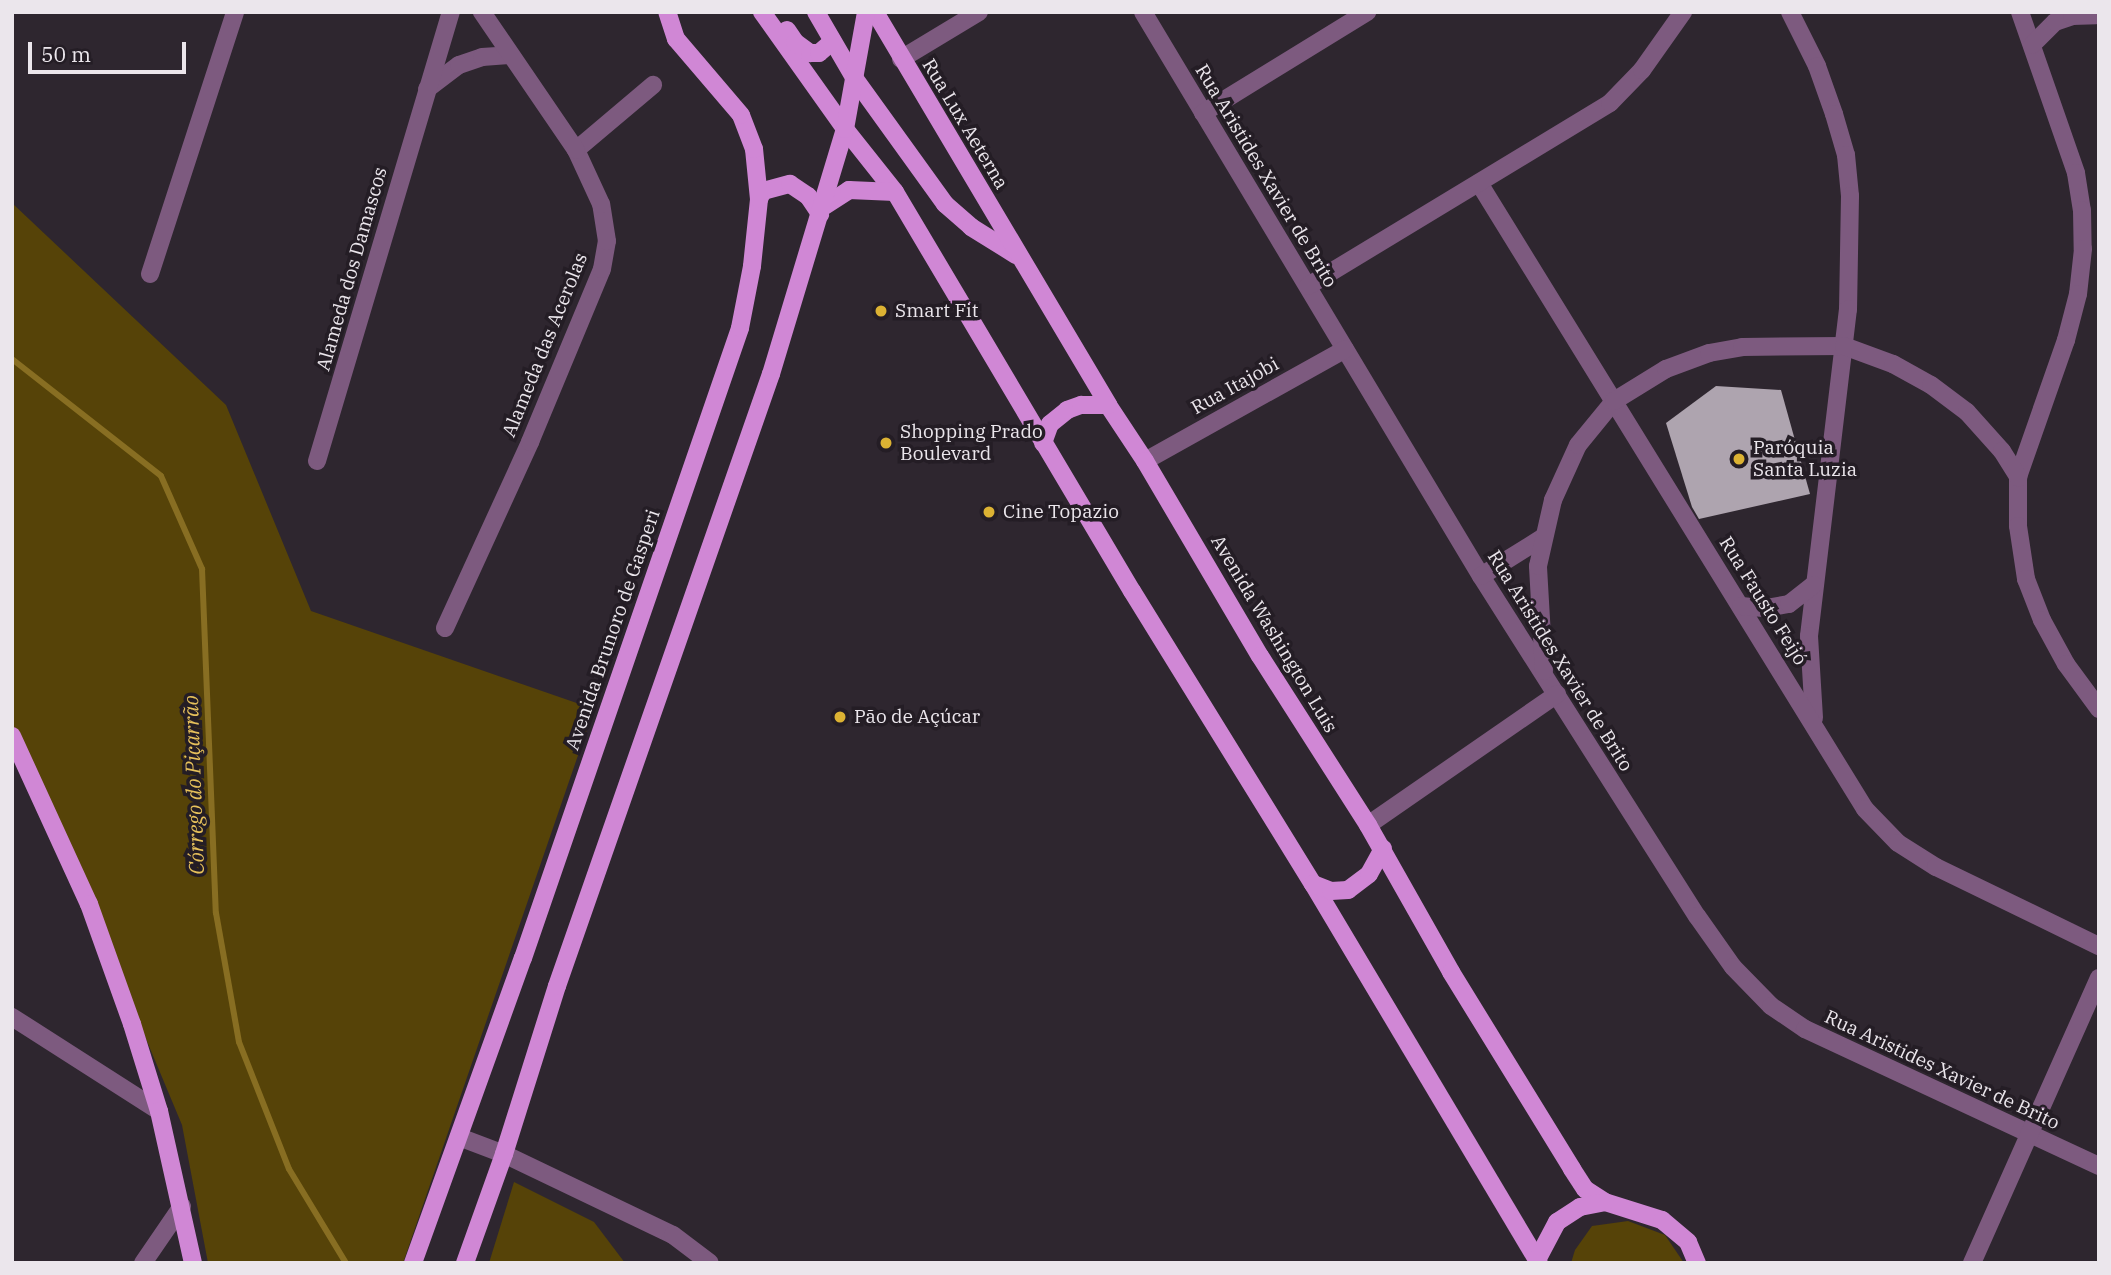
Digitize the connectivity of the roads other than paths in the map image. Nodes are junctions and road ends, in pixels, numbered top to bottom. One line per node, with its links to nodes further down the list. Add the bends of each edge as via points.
1 (235, 12): 32 (street)
2 (451, 12): 23 (street, Alameda dos Damascos)
3 (482, 12): 19 (street, Alameda das Acerolas)
4 (762, 12): 25 (main road)
5 (775, 12): 17 (main road, via 795,42 810,53 819,53)
6 (816, 12): 17 (main road, Avenida Washington Luis)
7 (866, 12): 21 (main road)
8 (875, 12): 20 (main road, Rua Lux Aeterna)
9 (979, 12): 20 (street)
10 (1143, 12): 24 (street, Rua Aristides Xavier de Brito)
11 (1367, 12): 24 (street)
12 (1683, 12): 27 (street, via 1642,70 1610,103)
13 (1790, 12): 34 (street, via 1817,66 1846,155 1850,246)
14 (2020, 12): 18 (street)
15 (2096, 14): 18 (street, via 2055,22)
16 (666, 15): 29 (main road, Avenida Brunoro de Gasperi, via 676,39 741,114 754,149)
17 (833, 41): 21 (main road, Avenida Washington Luis)
18 (2032, 45): 41 (street, via 2076,173 2083,249 2066,340)
19 (509, 55): 23 (street, via 459,65); 26 (street, Alameda das Acerolas)
20 (901, 59): 31 (main road, Rua Lux Aeterna)
21 (855, 79): 25 (main road); 31 (main road, Avenida Washington Luis, via 945,204)
22 (653, 85): 26 (street)
23 (427, 89): 39 (street, Alameda dos Damascos)
24 (1203, 113): 33 (street, Rua Aristides Xavier de Brito)
25 (845, 130): 28 (main road); 30 (main road)
26 (576, 150): 46 (street, Alameda das Acerolas, via 604,218 607,241 601,269 530,442)
27 (1479, 183): 33 (street); 36 (street, Rua Fausto Feijó)
28 (895, 192): 30 (main road, via 849,190); 38 (main road)
29 (759, 199): 30 (main road, via 763,191 790,184); 60 (main road, Avenida Brunoro de Gasperi, via 740,328)
30 (821, 210): 61 (main road, via 771,374 557,986)
31 (1018, 257): 37 (main road, Avenida Washington Luis)
32 (150, 274)
33 (1308, 286): 35 (street, Rua Aristides Xavier de Brito)
34 (1844, 346): 36 (street, via 1742,347 1709,353 1666,369); 41 (street, via 1893,364 1967,412); 44 (street)
35 (1345, 349): 40 (street, Rua Itajobi); 43 (street, Rua Aristides Xavier de Brito)
36 (1614, 401): 42 (street, via 1577,445); 45 (street, Rua Fausto Feijó)
37 (1108, 405): 38 (main road, via 1067,410 1050,424); 40 (main road, Avenida Washington Luis)
38 (1043, 443): 54 (main road)
39 (317, 461)
40 (1145, 461): 52 (main road, Avenida Washington Luis, via 1260,656)
41 (2018, 477): 49 (street, via 2018,526 2026,579 2060,653)
42 (1542, 538): 43 (street); 47 (street, via 1538,566)
43 (1481, 576): 47 (street, Rua Aristides Xavier de Brito)
44 (1813, 585): 45 (street, via 1789,604); 50 (street, via 1809,636)
45 (1741, 606): 50 (street, Rua Fausto Feijó)
46 (445, 628)
47 (1545, 676): 48 (street, Rua Aristides Xavier de Brito)
48 (1557, 694): 52 (street); 59 (street, Rua Aristides Xavier de Brito, via 1697,916 1733,967 1771,1006 1805,1029)
49 (2099, 709)
50 (1815, 725): 55 (street, Rua Fausto Feijó, via 1865,809 1898,843 1936,867)
51 (12, 736): 58 (main road, via 89,904)
52 (1368, 825): 53 (main road, Avenida Washington Luis)
53 (1383, 849): 54 (main road, via 1369,874 1348,890 1331,891); 63 (main road, Avenida Washington Luis, via 1451,972 1572,1169 1585,1189)
54 (1313, 884): 65 (main road)
55 (2099, 946)
56 (2099, 978): 59 (street)
57 (12, 1017): 58 (street)
58 (159, 1111): 64 (main road)
59 (2030, 1135): 62 (street, Rua Aristides Xavier de Brito); 72 (street)
60 (459, 1137): 61 (street); 68 (main road, Avenida Brunoro de Gasperi)
61 (504, 1154): 69 (main road); 70 (street, via 673,1236)
62 (2099, 1166)
63 (1605, 1202): 65 (main road, via 1580,1207 1557,1222); 71 (main road, Avenida Washington Luis, via 1662,1220 1688,1242)
64 (182, 1206): 66 (street); 67 (main road)
65 (1538, 1261)
66 (143, 1263)
67 (193, 1263)
68 (413, 1263)
69 (465, 1263)
70 (710, 1263)
71 (1697, 1263)
72 (1972, 1263)

